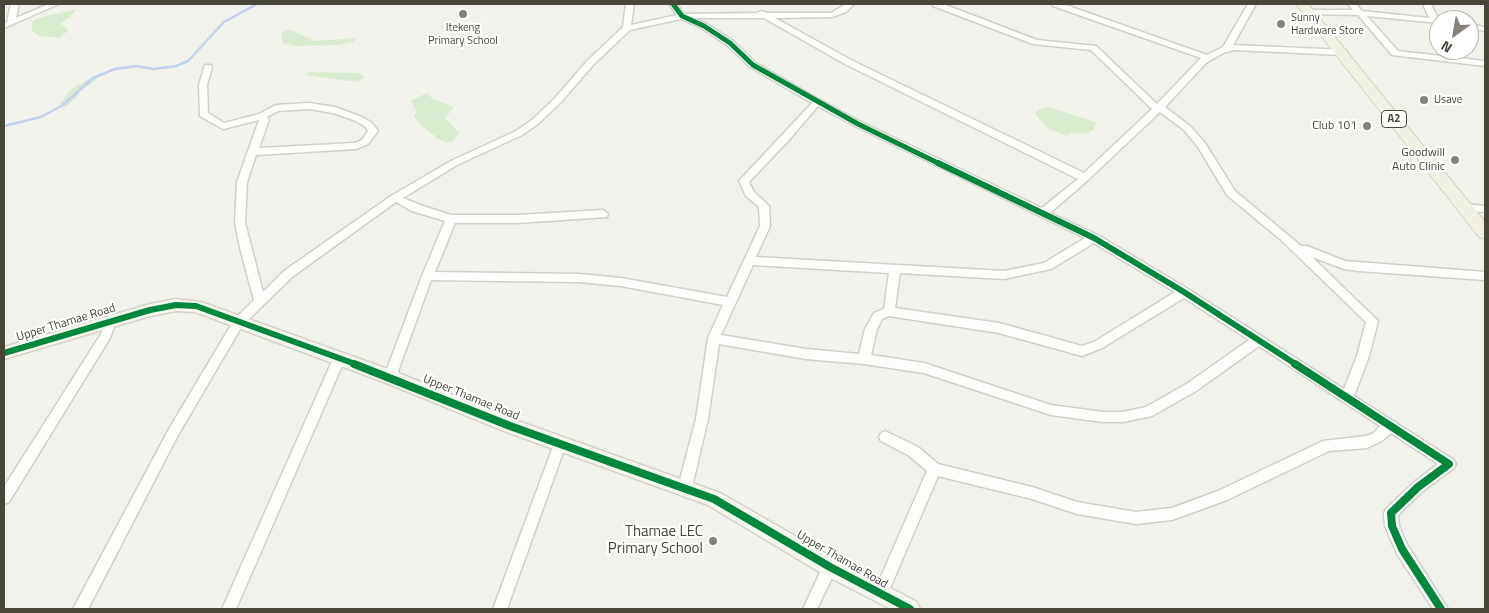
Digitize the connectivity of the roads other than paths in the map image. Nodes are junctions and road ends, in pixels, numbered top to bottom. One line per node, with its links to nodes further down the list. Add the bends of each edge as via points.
1 (15, 4): 15 (street)
2 (55, 4): 15 (street)
3 (630, 4): 16 (street)
4 (673, 4): 13 (street)
5 (850, 4): 12 (street, via 832,15)
6 (936, 4): 23 (street, via 1036,42 1092,48 1140,95)
7 (1056, 4): 19 (street)
8 (1252, 4): 17 (street)
9 (1352, 4): 11 (street)
10 (1306, 8): 11 (street); 18 (main road, A2)
11 (1360, 13): 14 (street); 20 (street, via 1395,53)
12 (761, 14): 13 (street, via 744,11); 26 (street, via 848,62)
13 (682, 16): 16 (street); 22 (street, via 704,26 730,43 753,65)
14 (1429, 20)
15 (8, 25)
16 (627, 28): 27 (street, via 535,122 519,133 454,163)
17 (1227, 48): 18 (street); 19 (street)
18 (1343, 52): 28 (main road, A2)
19 (1208, 58): 23 (street)
20 (1485, 64)
21 (208, 67): 24 (street, via 202,104 206,116 223,126)
22 (817, 102): 30 (street); 36 (street, via 744,181 750,194 764,206 766,215 766,226)
23 (1159, 108): 26 (street); 35 (street, via 1187,128 1202,145 1231,193)
24 (262, 116): 25 (street, via 264,120); 25 (street, via 288,106 324,108 369,125 372,134 356,146)
25 (252, 152): 41 (street, via 242,182 240,223)
26 (1085, 178): 30 (street)
27 (395, 198): 32 (street); 41 (street, via 318,251)
28 (1465, 208): 29 (street); 33 (main road, A2)
29 (1485, 209)
30 (1043, 213): 34 (street)
31 (603, 214): 32 (street, via 518,219)
32 (451, 218): 38 (street)
33 (1485, 233)
34 (1094, 238): 37 (street, via 1047,266 1004,275); 40 (street)
35 (1297, 247): 39 (street, via 1344,265); 52 (street, via 1372,321)
36 (751, 261): 37 (street); 42 (street)
37 (895, 270): 43 (street)
38 (427, 276): 42 (street, via 579,278 620,282); 51 (street)
39 (1485, 276)
40 (1184, 292): 43 (street, via 1098,345 1082,350 999,328); 47 (street)
41 (260, 300): 45 (street)
42 (728, 302): 46 (street)
43 (889, 312): 50 (street, via 878,316 871,329)
44 (110, 321): 45 (street, Upper Thamae Road, via 150,310 186,305); 48 (street, Upper Thamae Road); 58 (street, via 106,335)
45 (238, 323): 49 (street, Upper Thamae Road); 61 (street, via 173,433)
46 (714, 338): 50 (street, via 806,354); 57 (street, via 702,419)
47 (1259, 340): 50 (street, via 1192,387 1148,412 1123,417 1050,410 924,368); 52 (street)
48 (4, 354)
49 (339, 359): 51 (street, Upper Thamae Road); 62 (street)
50 (864, 359)
51 (390, 377): 55 (street, Upper Thamae Road)
52 (1347, 398): 53 (street)
53 (1390, 425): 56 (street, via 1378,437 1367,442 1328,445 1222,496 1172,514 1136,518 1077,508 1032,493); 66 (street, via 1449,464 1391,513 1392,526 1402,549)
54 (885, 437): 56 (street, via 913,451)
55 (560, 444): 57 (street, Upper Thamae Road); 63 (street)
56 (934, 469): 60 (street)
57 (685, 487): 59 (street, Upper Thamae Road, via 745,516)
58 (4, 498)
59 (830, 567): 60 (street, Upper Thamae Road); 64 (street)
60 (880, 595): 65 (street, Upper Thamae Road)
61 (80, 609)
62 (228, 609)
63 (500, 609)
64 (810, 609)
65 (910, 609)
66 (1441, 609)

